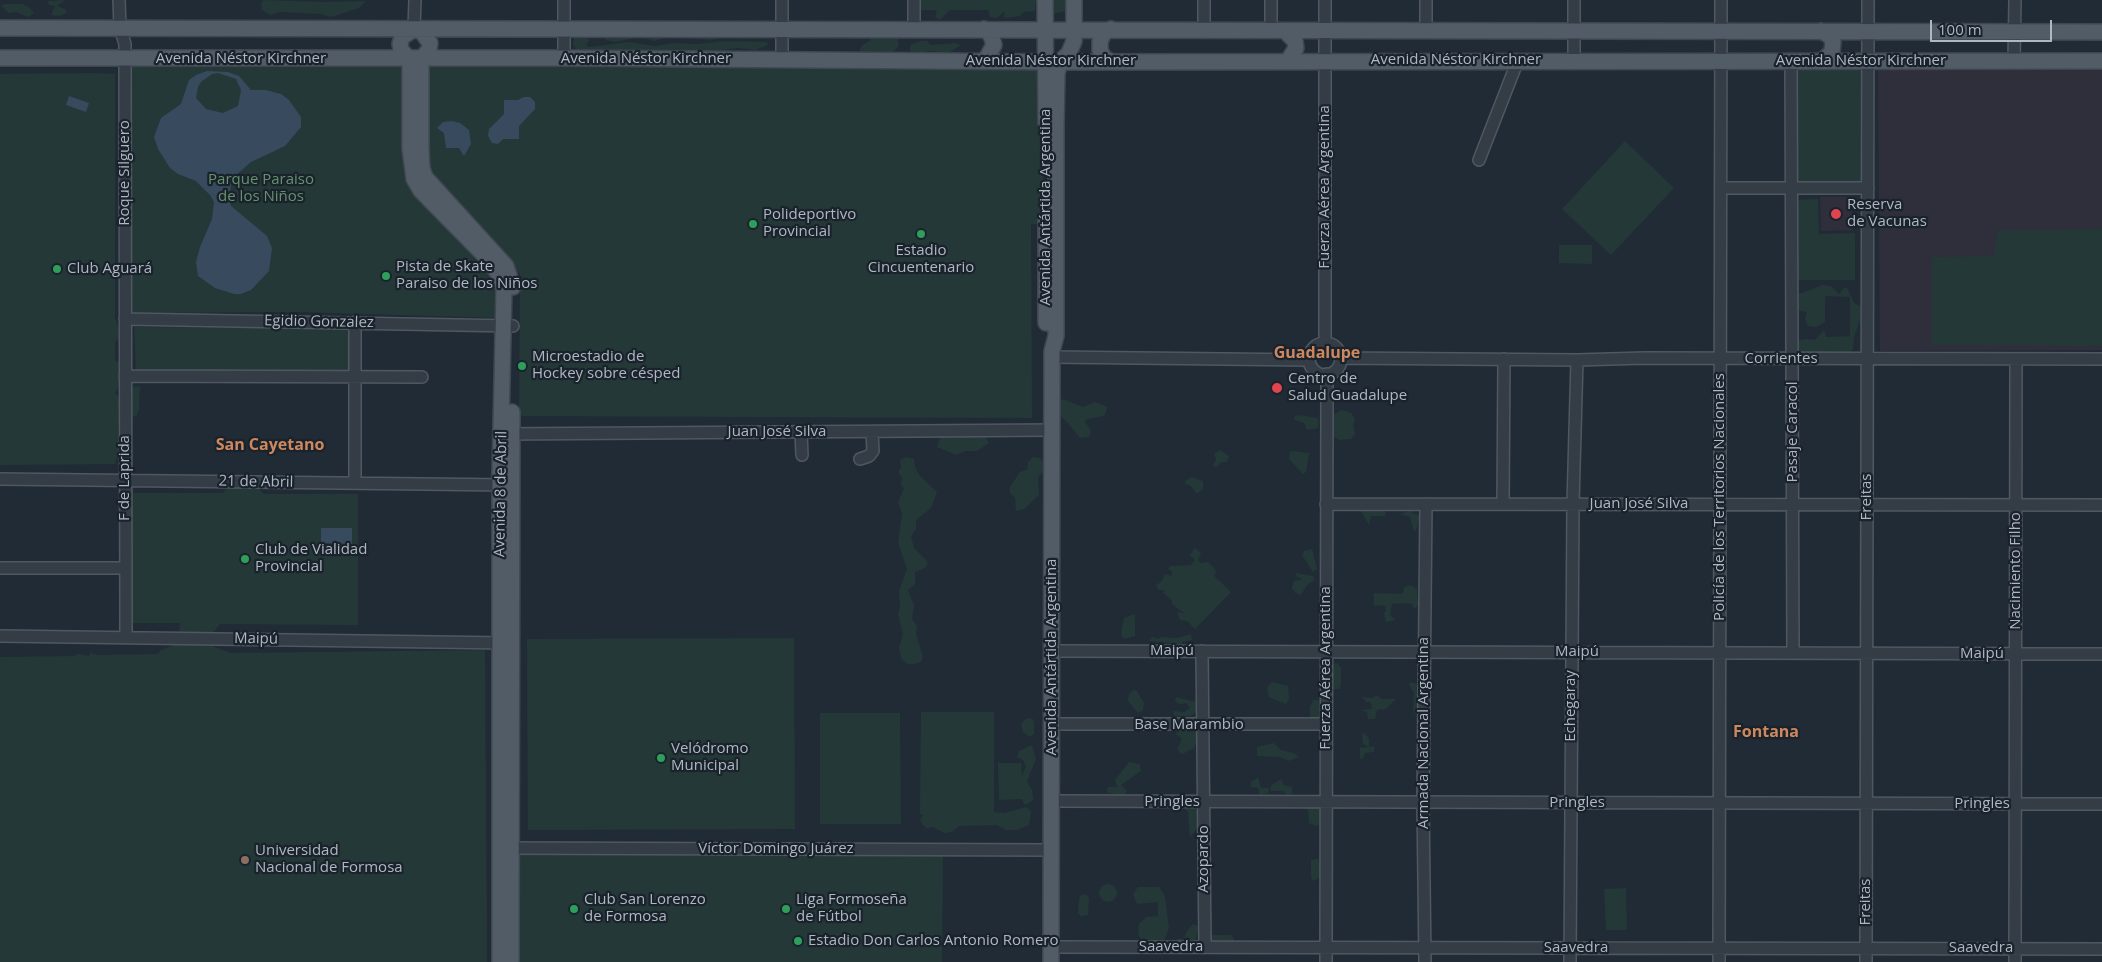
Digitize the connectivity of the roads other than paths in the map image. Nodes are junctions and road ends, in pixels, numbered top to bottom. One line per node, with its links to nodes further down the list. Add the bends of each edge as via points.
1 (119, 0): 17 (street, Roque Silguero)
2 (415, 0): 23 (street)
3 (564, 0): 18 (street)
4 (782, 0): 19 (street)
5 (914, 0): 24 (street)
6 (1045, 0): 21 (main road, Avenida Antártida Argentina)
7 (1074, 0): 22 (main road)
8 (1204, 0): 26 (street)
9 (1271, 0): 27 (street)
10 (1325, 0): 28 (street, Fuerza Aérea Argentina)
11 (1426, 0): 29 (street)
12 (1574, 0): 31 (street)
13 (1721, 0): 32 (street, Policía de los Territorios Nacionales)
14 (1868, 0): 33 (street, Freitas)
15 (2015, 0): 34 (street)
16 (0, 28): 17 (main road, Avenida Néstor Kirchner)
17 (120, 28): 23 (main road, Avenida Néstor Kirchner); 38 (street, Roque Silguero)
18 (564, 29): 19 (main road, Avenida Néstor Kirchner); 23 (main road, Avenida Néstor Kirchner); 37 (street)
19 (782, 29): 24 (main road, Avenida Néstor Kirchner); 39 (street)
20 (984, 29): 21 (main road, Avenida Néstor Kirchner); 24 (main road, Avenida Néstor Kirchner); 51 (main road, via 991,35 994,45)
21 (1045, 29): 22 (main road, Avenida Néstor Kirchner); 44 (main road, Avenida Antártida Argentina)
22 (1074, 29): 25 (main road, Avenida Néstor Kirchner); 44 (main road, via 1069,53)
23 (414, 30): 40 (main road, via 402,37 400,44 401,50); 40 (main road, via 422,32 430,43 426,55)
24 (914, 30)
25 (1111, 30): 26 (main road, Avenida Néstor Kirchner); 52 (main road, via 1100,41 1100,50)
26 (1204, 30): 27 (main road, Avenida Néstor Kirchner)
27 (1278, 31): 28 (main road, Avenida Néstor Kirchner); 45 (main road, via 1295,41 1296,48)
28 (1325, 31): 29 (main road, Avenida Néstor Kirchner); 41 (street, Fuerza Aérea Argentina)
29 (1426, 31): 31 (main road, Avenida Néstor Kirchner)
30 (1821, 31): 32 (main road, Avenida Néstor Kirchner); 33 (main road, Avenida Néstor Kirchner); 48 (main road, via 1833,42 1832,52)
31 (1574, 32): 32 (main road, Avenida Néstor Kirchner); 43 (street)
32 (1721, 32): 46 (street, Policía de los Territorios Nacionales)
33 (1868, 32): 34 (main road, Avenida Néstor Kirchner); 53 (street, Freitas)
34 (2014, 32): 35 (main road, Avenida Néstor Kirchner); 49 (street)
35 (2102, 32)
36 (0, 58): 38 (main road, Avenida Néstor Kirchner)
37 (564, 58): 39 (main road, Avenida Néstor Kirchner); 40 (main road, Avenida Néstor Kirchner)
38 (125, 59): 40 (main road, Avenida Néstor Kirchner); 58 (street, Roque Silguero)
39 (782, 59): 51 (main road, Avenida Néstor Kirchner)
40 (416, 60): 60 (main road, Avenida 8 de Abril, via 410,149 414,179 421,191 486,257 500,276)
41 (1326, 60): 42 (main road, Avenida Néstor Kirchner); 45 (main road, Avenida Néstor Kirchner); 61 (street, Fuerza Aérea Argentina)
42 (1518, 60): 43 (main road, Avenida Néstor Kirchner); 54 (street)
43 (1574, 60): 46 (main road, Avenida Néstor Kirchner)
44 (1047, 61): 51 (main road, Avenida Néstor Kirchner); 52 (main road, Avenida Néstor Kirchner); 62 (main road, Avenida Antártida Argentina, via 1046,336)
45 (1288, 61): 52 (main road, Avenida Néstor Kirchner)
46 (1721, 61): 47 (main road, Avenida Néstor Kirchner); 55 (street, Policía de los Territorios Nacionales)
47 (1791, 61): 48 (main road, Avenida Néstor Kirchner); 56 (street, Pasaje Caracol)
48 (1822, 61): 53 (main road, Avenida Néstor Kirchner)
49 (2014, 61): 50 (main road, Avenida Néstor Kirchner); 53 (main road, Avenida Néstor Kirchner)
50 (2102, 61)
51 (986, 62)
52 (1110, 62)
53 (1868, 62): 57 (street, Freitas)
54 (1480, 160)
55 (1721, 188): 56 (street); 64 (street, Policía de los Territorios Nacionales)
56 (1792, 188): 57 (street); 65 (street, Pasaje Caracol)
57 (1868, 188): 67 (street, Freitas)
58 (125, 319): 59 (street, Egidio Gonzalez); 73 (street, F de Laprida)
59 (355, 322): 60 (street, Egidio Gonzalez); 74 (street)
60 (509, 326): 79 (main road, Avenida 8 de Abril)
61 (1325, 343): 63 (street, via 1338,350); 69 (street, via 1313,348)
62 (1052, 354): 69 (street); 76 (main road, Avenida Antártida Argentina)
63 (1341, 358): 66 (street, Corrientes); 72 (street, via 1337,369)
64 (1721, 358): 65 (street, Corrientes); 70 (street, Corrientes); 90 (street, Policía de los Territorios Nacionales)
65 (1792, 358): 67 (street, Corrientes); 91 (street, Pasaje Caracol)
66 (1504, 359): 70 (street, Corrientes); 88 (street)
67 (1867, 359): 71 (street, Corrientes); 92 (street, Freitas)
68 (2102, 359): 71 (street, Corrientes)
69 (1309, 360): 72 (street, via 1315,371)
70 (1577, 360): 89 (street, Echegaray)
71 (2016, 360): 94 (street, Nacimiento Filho)
72 (1327, 374): 86 (street, Fuerza Aérea Argentina)
73 (125, 376): 74 (street); 83 (street, F de Laprida)
74 (355, 377): 75 (street); 84 (street)
75 (422, 377)
76 (1053, 430): 78 (street, Juan José Silva); 102 (main road, Avenida Antártida Argentina)
77 (801, 432): 78 (street, Juan José Silva); 79 (street, Juan José Silva); 80 (street)
78 (872, 432): 81 (street, via 873,451)
79 (507, 434): 85 (main road, Avenida 8 de Abril)
80 (802, 455)
81 (860, 459)
82 (0, 479): 83 (street, 21 de Abril)
83 (125, 480): 84 (street, 21 de Abril); 96 (street, F de Laprida)
84 (356, 483): 85 (street, 21 de Abril)
85 (506, 485): 99 (main road, Avenida 8 de Abril)
86 (1326, 504): 87 (street, Juan José Silva); 101 (street, Fuerza Aérea Argentina)
87 (1426, 504): 88 (street, Juan José Silva); 103 (street, Armada Nacional Argentina)
88 (1503, 504): 89 (street, Juan José Silva)
89 (1573, 504): 90 (street, Juan José Silva); 104 (street, Echegaray)
90 (1720, 504): 91 (street, Juan José Silva); 105 (street, Policía de los Territorios Nacionales)
91 (1793, 505): 92 (street, Juan José Silva); 106 (street, Pasaje Caracol)
92 (1867, 505): 94 (street, Juan José Silva); 107 (street, Freitas)
93 (2102, 505): 94 (street, Juan José Silva)
94 (2016, 506): 108 (street, Nacimiento Filho)
95 (0, 568): 96 (street)
96 (125, 568): 98 (street, F de Laprida)
97 (0, 636): 98 (street, Maipú)
98 (126, 637): 99 (street, Maipú)
99 (506, 643): 122 (main road, Avenida 8 de Abril)
100 (1202, 651): 101 (street, Maipú); 102 (street, Maipú); 112 (street, Azopardo)
101 (1326, 651): 103 (street, Maipú); 111 (street, Fuerza Aérea Argentina)
102 (1052, 652): 110 (main road, Avenida Antártida Argentina)
103 (1425, 652): 104 (street, Maipú); 116 (street, Armada Nacional Argentina)
104 (1572, 652): 105 (street, Maipú); 117 (street, Echegaray)
105 (1720, 653): 106 (street, Maipú); 118 (street, Policía de los Territorios Nacionales)
106 (1793, 653): 107 (street, Maipú)
107 (1867, 654): 108 (street, Maipú); 119 (street, Freitas)
108 (2015, 654): 109 (street, Maipú); 120 (street, Nacimiento Filho)
109 (2102, 654)
110 (1052, 724): 112 (street, Base Marambio); 113 (main road, Avenida Antártida Argentina)
111 (1326, 724): 112 (street, Base Marambio); 115 (street, Fuerza Aérea Argentina)
112 (1203, 725): 114 (street, Azopardo)
113 (1052, 801): 114 (street, Pringles); 123 (main road, Avenida Antártida Argentina)
114 (1203, 802): 115 (street, Pringles); 124 (street, Azopardo)
115 (1326, 802): 116 (street, Pringles); 125 (street, Fuerza Aérea Argentina)
116 (1423, 802): 117 (street, Pringles); 126 (street, Armada Nacional Argentina)
117 (1571, 803): 118 (street, Pringles); 127 (street, Echegaray)
118 (1720, 803): 119 (street, Pringles); 128 (street, Policía de los Territorios Nacionales)
119 (1866, 803): 120 (street, Pringles); 129 (street, Freitas)
120 (2015, 804): 121 (street, Pringles); 130 (street, Nacimiento Filho)
121 (2102, 804)
122 (506, 848): 123 (street, Víctor Domingo Juárez); 133 (main road, Avenida 8 de Abril); 134 (main road, Avenida 8 de Abril)
123 (1051, 850): 132 (main road, Avenida Antártida Argentina)
124 (1204, 947): 125 (street, Saavedra); 132 (street, Saavedra)
125 (1326, 947): 126 (street, Saavedra); 135 (street, Fuerza Aérea Argentina)
126 (1424, 948): 127 (street, Saavedra); 136 (street, Armada Nacional Argentina)
127 (1570, 948): 128 (street, Saavedra); 137 (street, Echegaray)
128 (1719, 948): 129 (street, Saavedra); 138 (street, Policía de los Territorios Nacionales)
129 (1866, 948): 130 (street, Saavedra); 139 (street, Freitas)
130 (2015, 948): 131 (street, Saavedra); 140 (street, Nacimiento Filho)
131 (2102, 949)
132 (1051, 955)
133 (500, 962)
134 (511, 962)
135 (1326, 962)
136 (1425, 962)
137 (1570, 962)
138 (1719, 962)
139 (1866, 962)
140 (2015, 962)

